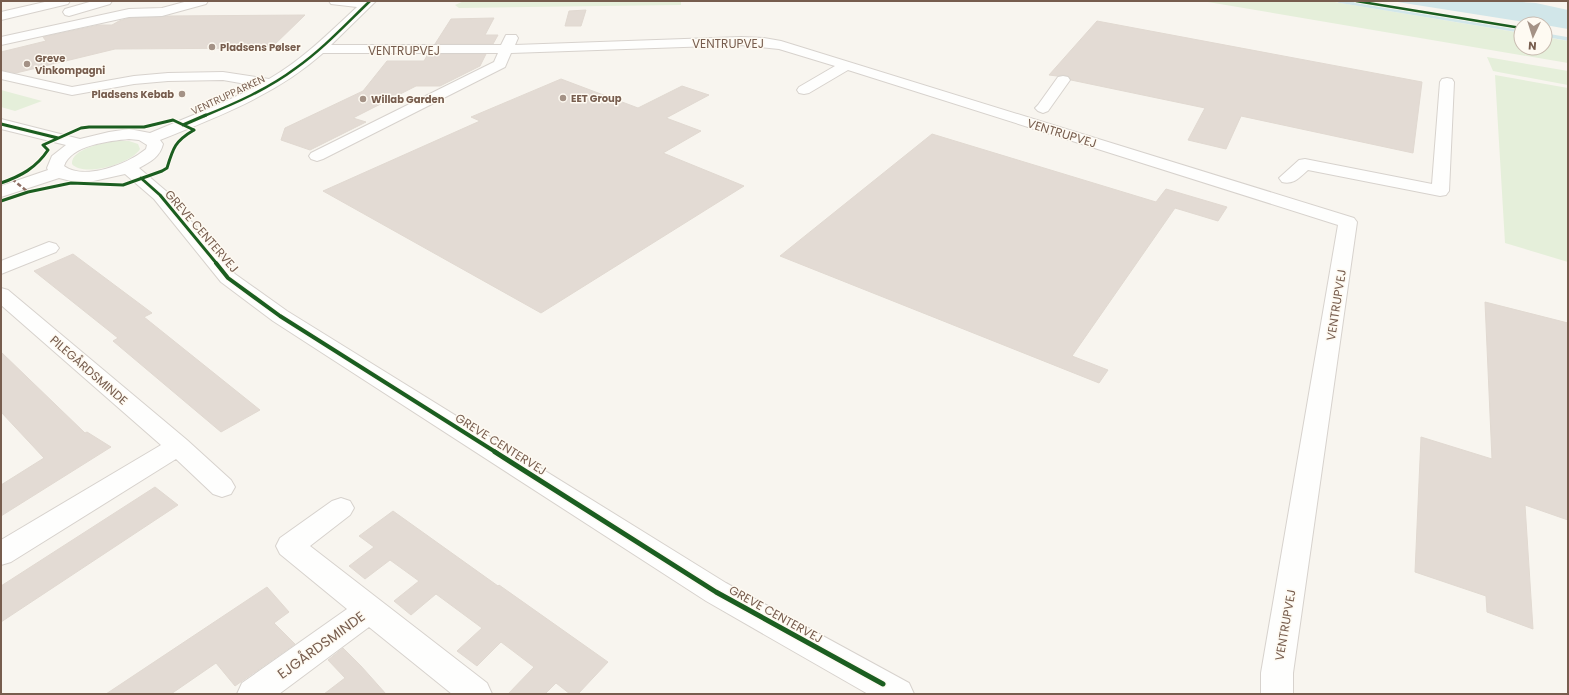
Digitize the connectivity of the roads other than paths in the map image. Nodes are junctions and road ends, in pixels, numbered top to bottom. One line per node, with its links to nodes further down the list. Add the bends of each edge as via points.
1 (64, 1): 6 (street)
2 (106, 1): 7 (street)
3 (202, 1): 8 (street, via 162,12 130,13)
4 (336, 1): 5 (street, VENTRUPPARKEN)
5 (368, 3): 11 (street, VENTRUPPARKEN)
6 (1, 16)
7 (1, 27)
8 (1, 41)
9 (605, 42): 10 (street, VENTRUPVEJ); 12 (street, via 604,49); 14 (street, VENTRUPVEJ, via 674,47 764,42)
10 (509, 43): 11 (street, VENTRUPVEJ); 26 (street, via 500,64)
11 (320, 49): 19 (street, VENTRUPPARKEN)
12 (579, 61)
13 (205, 63): 16 (street)
14 (846, 66): 21 (street); 39 (street, VENTRUPVEJ, via 1348,222)
15 (1, 75): 16 (street, via 72,91 134,80)
16 (189, 76): 19 (street, via 223,76); 20 (street)
17 (1063, 80): 22 (street)
18 (1447, 82): 29 (street, via 1440,191 1305,164)
19 (272, 84): 24 (street, VENTRUPPARKEN, via 217,111)
20 (174, 90)
21 (804, 90)
22 (1043, 108)
23 (1, 124): 25 (street)
24 (151, 138): 25 (street, via 135,135 114,136); 27 (street, via 155,144 153,151)
25 (82, 144): 28 (street, via 55,162 55,168)
26 (317, 156)
27 (128, 167): 28 (street, via 89,176); 40 (street, GREVE CENTERVEJ, via 160,195 228,278 280,316 716,592)
28 (59, 172): 30 (street)
29 (1288, 178)
30 (1, 192)
31 (49, 248): 32 (street)
32 (1, 268)
33 (1, 294): 34 (street, PILEGÅRDSMINDE)
34 (178, 446): 35 (street, PILEGÅRDSMINDE); 37 (street)
35 (222, 487)
36 (341, 508): 38 (street, EJGÅRDSMINDE, via 290,546)
37 (1, 554)
38 (370, 609): 41 (street, EJGÅRDSMINDE); 42 (street, EJGÅRDSMINDE)
39 (1274, 687)
40 (896, 691)
41 (253, 694)
42 (476, 694)

